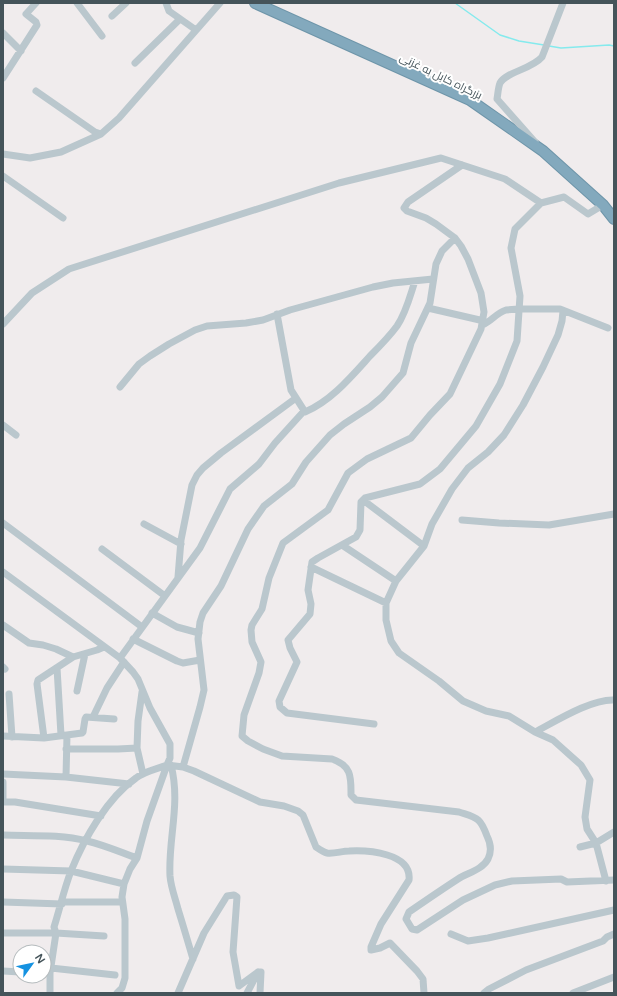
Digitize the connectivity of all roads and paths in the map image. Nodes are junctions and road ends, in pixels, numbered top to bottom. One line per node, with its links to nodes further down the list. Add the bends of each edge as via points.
1 (36, 3): 13 (street, via 26,14 37,25)
2 (77, 3): 12 (street)
3 (126, 3): 8 (street)
4 (166, 3): 9 (street, via 169,11)
5 (220, 3): 10 (street)
6 (255, 3): 18 (highway, بزرگراه کابل به غزنی, via 470,100)
7 (563, 3): 18 (street, via 542,57 538,62 506,77 500,83 497,99)
8 (112, 16)
9 (180, 19): 10 (street); 14 (street)
10 (196, 30): 17 (street, via 120,118)
11 (3, 33): 13 (street)
12 (102, 36)
13 (21, 51): 15 (street)
14 (134, 63)
15 (3, 78)
16 (36, 91): 17 (street)
17 (102, 134): 19 (street, via 61,152 30,158)
18 (543, 151): 23 (highway, بزرگراه کابل به غزنی)
19 (3, 154)
20 (462, 165): 22 (street, via 505,179); 26 (street, via 404,206 406,211 426,218); 34 (street, via 441,158 338,183 69,269 32,293)
21 (3, 176): 24 (street)
22 (542, 203): 23 (street, via 564,197 588,214); 30 (street, via 515,229 511,248 520,296)
23 (603, 205): 25 (highway, بزرگراه کابل به غزنی)
24 (63, 218)
25 (614, 219)
26 (456, 238): 27 (street, via 442,251); 33 (street, via 479,284 484,312)
27 (433, 278): 28 (street); 29 (street)
28 (415, 281): 32 (street, via 365,289); 38 (street, via 404,313 389,336 340,387 325,400)
29 (428, 308): 33 (street); 59 (street, via 411,343 403,373 382,397 330,435 306,462 292,484 260,511 248,529 221,586 203,613)
30 (519, 309): 31 (street); 33 (street, via 502,311 489,322); 41 (street, via 514,348 500,384 476,426 440,469 420,484)
31 (563, 311): 35 (street); 48 (street, via 558,335 523,405 504,436 468,468 452,489 432,524)
32 (277, 314): 36 (street, via 263,320 207,326 195,330 139,364); 37 (street, via 288,378)
33 (483, 323): 99 (street, via 450,394 411,438 367,459 348,473 328,510 283,543 269,578 262,609 252,625 252,642 261,662 244,715 241,734 248,741 282,756 338,761 350,772 351,795 356,800 459,812 480,821 490,843 488,858 481,867 410,912 406,919 412,929 417,930 425,926 463,900 495,885 512,881 561,879 567,882)
34 (3, 324)
35 (608, 328)
36 (120, 387)
37 (296, 398): 38 (street); 46 (street, via 237,440 197,474 192,485)
38 (304, 411): 52 (street, via 260,464 230,489 200,548)
39 (3, 425): 40 (street)
40 (16, 435)
41 (363, 500): 47 (street, via 360,530 356,537); 48 (street)
42 (614, 514): 43 (street, via 549,525)
43 (462, 520)
44 (3, 523): 58 (street)
45 (144, 524): 46 (street)
46 (181, 544): 52 (street)
47 (342, 545): 50 (street, via 312,562); 53 (street)
48 (424, 546): 53 (street)
49 (102, 549): 54 (street)
50 (311, 568): 55 (street); 73 (street, via 308,590 310,614 288,640 297,662 279,701 280,707 287,712)
51 (3, 572): 61 (street)
52 (178, 578): 54 (street)
53 (396, 581): 55 (street)
54 (165, 596): 56 (street)
55 (386, 603): 74 (street, via 386,620 391,641 399,654 439,681 462,701 486,711 509,716)
56 (152, 613): 58 (street); 59 (street, via 177,627)
57 (3, 624): 63 (street, via 29,643 56,649)
58 (142, 627): 60 (street)
59 (199, 632): 65 (street)
60 (133, 640): 64 (street); 65 (street, via 177,661)
61 (104, 647): 62 (street); 64 (street)
62 (85, 654): 63 (street); 67 (street)
63 (73, 657): 66 (street)
64 (122, 660): 68 (street, via 138,680); 71 (street)
65 (200, 660): 82 (street, via 204,690)
66 (57, 668): 75 (street); 78 (street, via 38,680 37,684)
67 (77, 692)
68 (142, 692): 79 (street); 81 (street, via 170,744)
69 (9, 694): 77 (street)
70 (614, 700): 74 (street, via 606,700 575,711)
71 (93, 717): 72 (street); 75 (street, via 85,718 83,733)
72 (114, 718)
73 (374, 724)
74 (536, 732): 93 (street, via 553,740 581,765 590,780 585,817 587,829)
75 (64, 735): 78 (street); 80 (street)
76 (3, 736): 77 (street)
77 (12, 737): 78 (street)
78 (44, 738)
79 (137, 748): 80 (street); 84 (street)
80 (66, 749): 85 (street)
81 (169, 765): 82 (street); 84 (street); 95 (street, via 147,821); 111 (street, via 175,779 176,807 170,876)
82 (183, 767): 120 (street, via 260,802 298,811 303,816 316,847 321,850 328,853 380,853 404,863 408,867 410,880 381,924 371,950 390,943 423,979)
83 (3, 774): 85 (street)
84 (142, 774): 87 (street)
85 (66, 777): 87 (street)
86 (3, 782): 88 (street)
87 (129, 784): 89 (street, via 113,799)
88 (3, 802): 89 (street)
89 (101, 816): 92 (street)
90 (614, 832): 93 (street)
91 (3, 835): 92 (street, via 55,836)
92 (85, 841): 95 (street); 97 (street)
93 (596, 843): 94 (street); 99 (street)
94 (580, 847)
95 (137, 858): 100 (street)
96 (3, 868): 97 (street)
97 (71, 871): 100 (street); 103 (street)
98 (614, 880): 99 (street)
99 (606, 881)
100 (124, 884): 102 (street)
101 (3, 902): 103 (street)
102 (122, 902): 103 (street); 116 (street, via 125,919 125,978 122,988)
103 (62, 903): 106 (street, via 54,927)
104 (614, 910): 107 (street, via 468,941)
105 (3, 933): 106 (street)
106 (56, 933): 109 (street); 110 (street)
107 (451, 934)
108 (614, 934): 121 (street, via 603,941 526,970)
109 (104, 936)
110 (52, 952)
111 (193, 959): 113 (street, via 204,933 227,896 234,895 237,897 233,952 239,986); 117 (street)
112 (52, 971): 114 (street)
113 (258, 972): 118 (street); 119 (street, via 261,972)
114 (115, 975)
115 (614, 978): 122 (street)
116 (117, 993)
117 (178, 993)
118 (247, 993)
119 (260, 993)
120 (424, 993)
121 (484, 993)
122 (573, 993)

